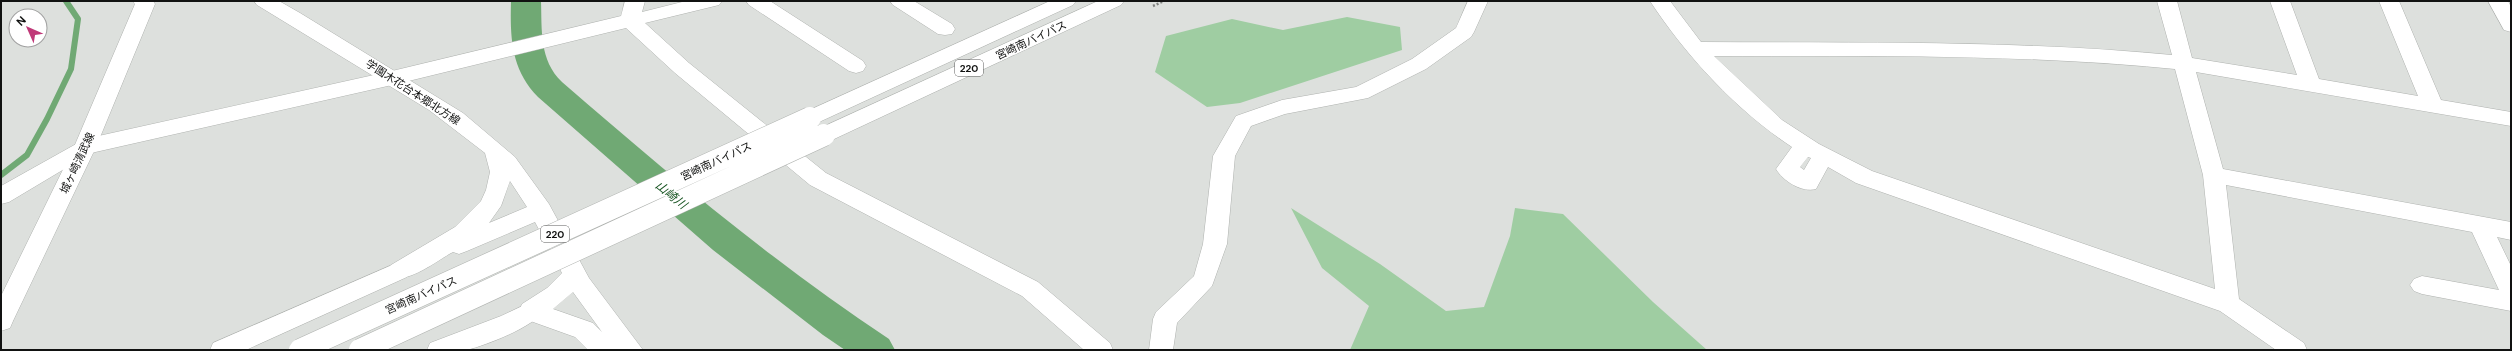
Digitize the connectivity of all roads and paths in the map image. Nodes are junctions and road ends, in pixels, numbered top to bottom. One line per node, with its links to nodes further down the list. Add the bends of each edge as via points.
1 (264, 1): 22 (main road, 学園木花台本郷北方線, via 302,21)
2 (712, 1): 16 (main road)
3 (756, 1): 21 (main road)
4 (900, 1): 18 (main road)
5 (1066, 1): 45 (main road, 宮崎南バイパス / 220, bridge)
6 (1114, 1): 46 (main road, 宮崎南バイパス / 220, bridge)
7 (1164, 1): 15 (path)
8 (1478, 1): 51 (main road, via 1464,32 1419,64 1362,93 1282,107 1243,121 1224,156 1215,244 1204,280 1165,318)
9 (1660, 1): 19 (main road)
10 (2167, 1): 20 (main road)
11 (2280, 1): 23 (main road)
12 (2389, 1): 24 (main road)
13 (2498, 1): 17 (main road)
14 (148, 2): 27 (main road, 城ヶ崎清武線)
15 (1153, 6)
16 (633, 11): 22 (main road); 50 (main road, via 682,68 818,179 1030,289)
17 (2511, 26)
18 (945, 29)
19 (1695, 49): 20 (main road, via 1955,50 2111,56); 26 (main road, via 1774,124)
20 (2185, 63): 23 (main road); 30 (main road)
21 (856, 66)
22 (392, 78): 27 (main road); 28 (main road, 学園木花台本郷北方線, via 461,122)
23 (2311, 86): 24 (main road)
24 (2432, 104): 25 (main road)
25 (2511, 119)
26 (1805, 145): 29 (main road); 29 (main road, via 1787,169 1808,182)
27 (85, 147): 31 (main road); 43 (main road, 城ヶ崎清武線)
28 (495, 151): 33 (main road, 学園木花台本郷北方線, via 521,179); 36 (main road, via 502,171 488,209 474,225 448,244)
29 (1823, 156): 41 (main road, via 1864,177)
30 (2214, 175): 34 (main road); 41 (main road)
31 (10, 183): 32 (main road)
32 (1, 196)
33 (541, 210): 36 (main road); 37 (main road, 学園木花台本郷北方線)
34 (2480, 225): 35 (main road); 39 (main road)
35 (2511, 231)
36 (398, 271): 44 (main road)
37 (575, 275): 42 (main road, via 555,295); 49 (main road, 学園木花台本郷北方線)
38 (2422, 285): 40 (main road)
39 (2511, 291)
40 (2511, 302)
41 (2228, 304): 52 (main road)
42 (531, 311): 47 (main road, via 510,323); 48 (main road, via 584,330)
43 (1, 321)
44 (222, 350)
45 (300, 350)
46 (360, 350)
47 (439, 350)
48 (604, 350)
49 (631, 350)
50 (1101, 350)
51 (1161, 350)
52 (2295, 350)

